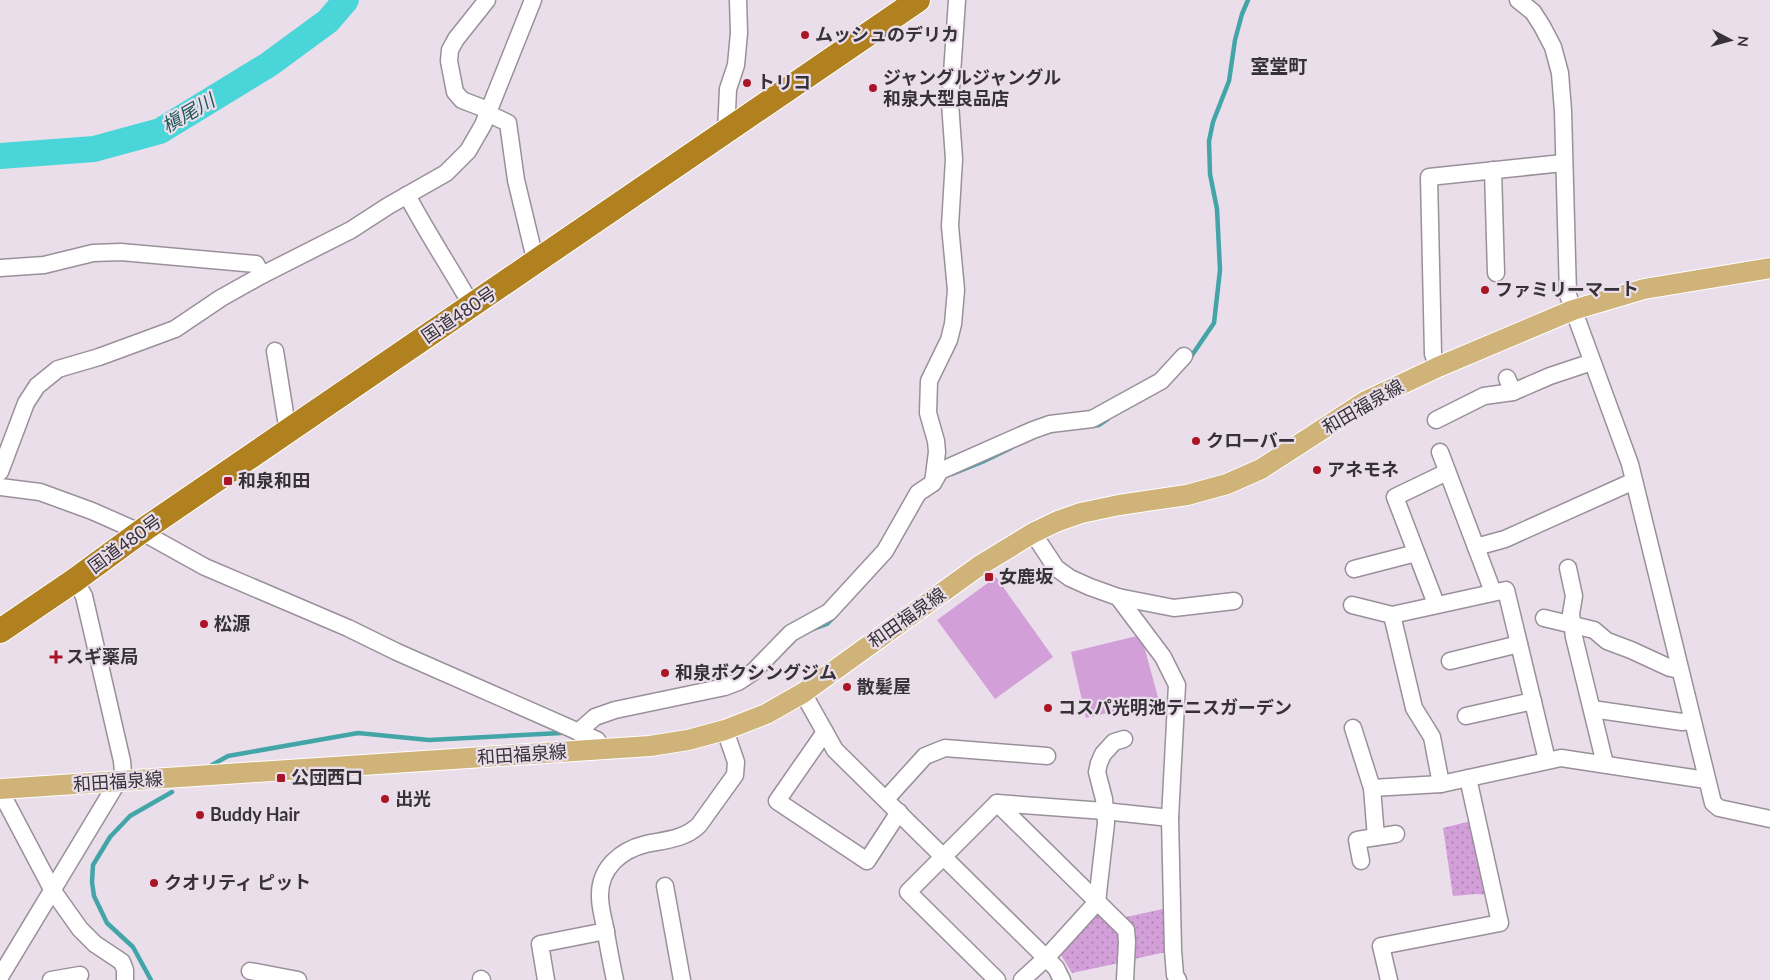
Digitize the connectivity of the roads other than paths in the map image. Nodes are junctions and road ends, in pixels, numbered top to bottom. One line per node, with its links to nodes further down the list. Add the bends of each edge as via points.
1 (487, 0): 7 (street, via 456,39 449,61 455,92 462,100)
2 (533, 0): 7 (street)
3 (738, 0): 8 (street, via 739,32 736,65 728,89)
4 (918, 0): 8 (highway, 国道480号)
5 (957, 0): 29 (street, via 950,103 954,159 950,226 956,290 949,340 930,381 928,413 937,452)
6 (1518, 0): 9 (street, via 1533,12 1553,47 1560,73)
7 (488, 111): 11 (street, via 468,151 446,173); 12 (street, via 508,123 516,180)
8 (726, 132): 12 (highway, 国道480号)
9 (1563, 163): 10 (street); 18 (street, via 1568,296)
10 (1493, 170): 15 (street, via 1502,239); 22 (street, via 1429,177 1433,354)
11 (406, 195): 16 (street, via 351,230); 17 (street)
12 (536, 263): 17 (highway, 国道480号)
13 (0, 268): 16 (street, via 44,265 93,253 121,252 256,264)
14 (1770, 268): 18 (main road, 和田福泉線, via 1644,289)
15 (1496, 273)
16 (262, 275): 26 (street, via 175,329 58,369 37,386 26,403)
17 (472, 306): 24 (highway, 国道480号)
18 (1573, 310): 21 (street); 22 (main road, 和田福泉線)
19 (275, 351): 24 (street)
20 (1184, 356): 29 (street, via 1161,381 1092,419 1050,424 1033,430 940,471)
21 (1592, 362): 23 (street, via 1510,385); 28 (street)
22 (1438, 367): 31 (main road, 和田福泉線, via 1366,401 1261,469 1227,484 1187,495 1081,513)
23 (1442, 412)
24 (288, 432): 32 (highway, 国道480号)
25 (1440, 452): 27 (street)
26 (0, 472)
27 (1447, 472): 33 (street); 34 (street, via 1396,497)
28 (1634, 480): 33 (street, via 1505,539); 49 (street)
29 (933, 483): 57 (street, via 918,493 885,551 829,612 791,632 753,672 725,687 615,710 596,717)
30 (0, 487): 32 (street, via 40,492)
31 (1033, 532): 39 (street, via 1056,568 1070,578); 50 (main road, 和田福泉線)
32 (140, 533): 37 (highway, 国道480号); 57 (street, via 205,567)
33 (1476, 547): 38 (street)
34 (1416, 553): 36 (street); 41 (street)
35 (1568, 568): 45 (street, via 1574,596)
36 (1354, 569)
37 (75, 580): 46 (highway, 国道480号); 66 (street, via 84,596 122,761 123,772)
38 (1492, 592): 41 (street); 47 (street, via 1506,590)
39 (1118, 597): 40 (street, via 1174,608); 74 (street, via 1163,656 1177,685)
40 (1234, 601)
41 (1436, 604): 43 (street)
42 (1352, 605): 43 (street)
43 (1392, 615): 67 (street, via 1414,708 1432,737)
44 (1544, 618): 45 (street)
45 (1572, 624): 49 (street, via 1594,630 1607,642); 52 (street)
46 (0, 631)
47 (1519, 644): 48 (street); 51 (street)
48 (1450, 661)
49 (1680, 670): 54 (street)
50 (802, 692): 56 (main road, 和田福泉線, via 766,714); 58 (street)
51 (1533, 701): 53 (street); 62 (street)
52 (1592, 709): 54 (street); 63 (street)
53 (1466, 716)
54 (1692, 721): 65 (street)
55 (1353, 728): 68 (street, via 1352,746)
56 (725, 730): 60 (main road, 和田福泉線, via 650,746); 83 (street, via 736,762 735,774 694,830 680,838 628,850 607,869 600,897)
57 (578, 732): 60 (street, via 597,740)
58 (825, 732): 70 (street, via 835,750); 73 (street, via 776,800 867,861)
59 (1124, 739): 72 (street, via 1114,742 1099,763 1097,772)
60 (602, 749): 66 (main road, 和田福泉線)
61 (1047, 756): 70 (street, via 945,748 925,756)
62 (1547, 760): 63 (street, via 1561,758); 64 (street)
63 (1605, 764): 65 (street)
64 (1468, 778): 67 (street); 99 (street, via 1500,923 1381,946)
65 (1706, 780): 75 (street, via 1712,803 1719,808)
66 (119, 782): 69 (main road, 和田福泉線); 81 (street)
67 (1441, 784): 68 (street)
68 (1372, 788): 77 (street)
69 (2, 789): 81 (street, via 4,800)
70 (886, 799): 73 (street)
71 (997, 803): 72 (street); 78 (street); 82 (street)
72 (1104, 811): 74 (street); 82 (street, via 1106,824)
73 (899, 812): 78 (street)
74 (1170, 818): 98 (street, via 1173,950)
75 (1770, 819)
76 (1396, 834): 77 (street)
77 (1376, 837): 79 (street, via 1357,840)
78 (943, 855): 84 (street); 94 (street, via 908,892)
79 (1361, 860)
80 (665, 886): 93 (street, via 675,906)
81 (53, 891): 87 (street); 89 (street, via 80,929 95,944 122,962)
82 (1097, 902): 84 (street); 97 (street, via 1126,930)
83 (606, 932): 91 (street, via 540,944); 92 (street)
84 (1046, 958): 95 (street); 96 (street)
85 (250, 971): 90 (street)
86 (80, 975): 88 (street)
87 (0, 977)
88 (52, 980)
89 (124, 980)
90 (298, 980)
91 (546, 980)
92 (614, 980)
93 (690, 980)
94 (997, 980)
95 (1022, 980)
96 (1062, 980)
97 (1125, 980)
98 (1178, 980)
99 (1388, 980)

